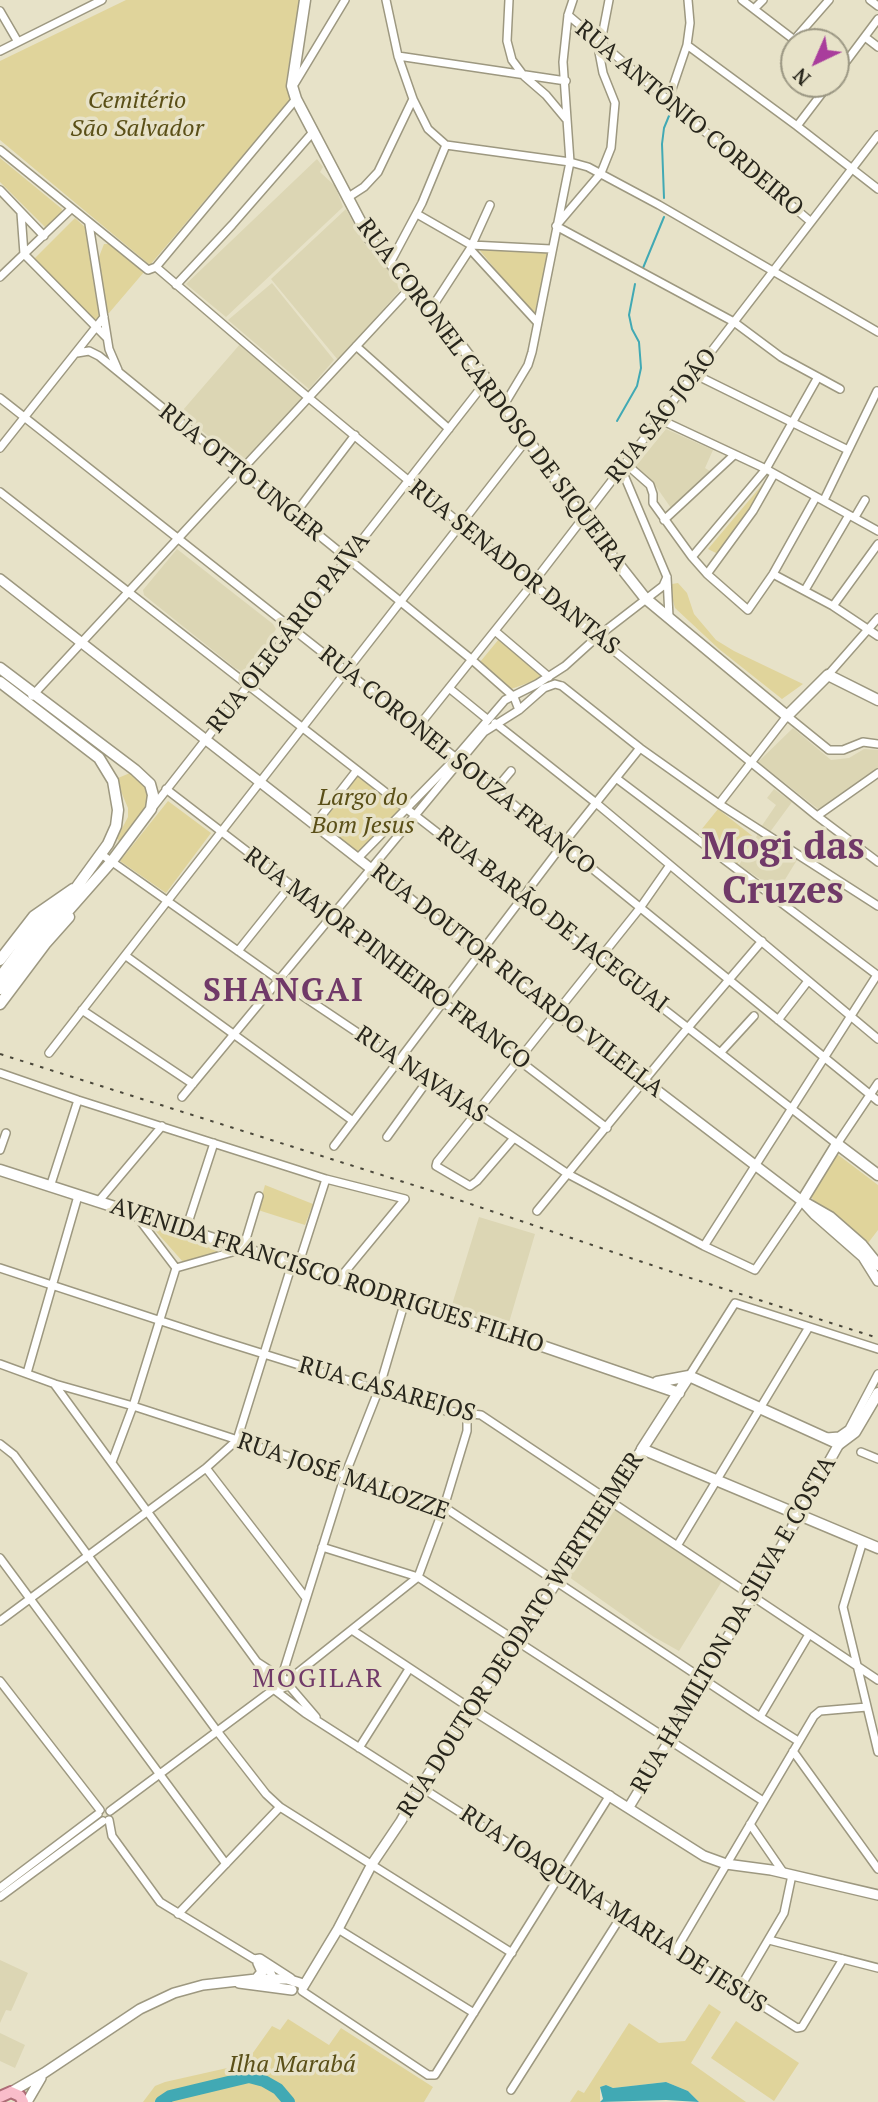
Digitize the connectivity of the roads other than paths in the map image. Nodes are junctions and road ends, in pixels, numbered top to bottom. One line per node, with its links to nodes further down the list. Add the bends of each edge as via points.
1 (102, 0): 21 (street)
2 (305, 0): 30 (main road)
3 (345, 0): 30 (street)
4 (386, 0): 26 (street)
5 (509, 0): 28 (street, via 508,50)
6 (573, 0): 16 (street)
7 (610, 0): 22 (street)
8 (688, 0): 23 (street)
9 (743, 0): 14 (street)
10 (763, 0): 14 (street)
11 (829, 0): 18 (street)
12 (870, 0): 13 (street)
13 (878, 6)
14 (754, 9): 19 (street)
15 (0, 11): 21 (street)
16 (568, 15): 22 (street, RUA ANTÔNIO CORDEIRO); 29 (street, via 563,62)
17 (878, 19): 20 (street)
18 (806, 28)
19 (780, 29)
20 (865, 37): 24 (street); 27 (street)
21 (18, 42): 25 (street)
22 (600, 44): 34 (street, RUA ANTÔNIO CORDEIRO); 43 (street, via 600,63 615,112 611,148)
23 (687, 45): 34 (street); 36 (street)
24 (878, 47)
25 (0, 51)
26 (398, 56): 28 (street); 33 (street)
27 (850, 56)
28 (524, 75): 29 (street); 35 (street)
29 (566, 80): 35 (street)
30 (292, 86): 32 (main road, RUA CORONEL CARDOSO DE SIQUEIRA)
31 (818, 98): 36 (street)
32 (296, 99): 37 (main road, RUA CORONEL CARDOSO DE SIQUEIRA); 61 (street)
33 (414, 99): 39 (street, via 428,130); 46 (street, via 378,172)
34 (668, 101): 51 (street, RUA ANTÔNIO CORDEIRO)
35 (566, 119): 41 (street)
36 (797, 126): 42 (street)
37 (313, 132): 46 (main road, RUA CORONEL CARDOSO DE SIQUEIRA); 64 (street)
38 (878, 135): 42 (street, RUA SÃO JOÃO)
39 (446, 145): 41 (street); 50 (street)
40 (0, 150): 48 (street)
41 (570, 162): 43 (street); 53 (street)
42 (852, 169): 44 (street); 51 (street, RUA SÃO JOÃO)
43 (601, 173): 53 (street); 62 (street)
44 (878, 189)
45 (0, 190): 49 (street)
46 (347, 198): 60 (main road, RUA CORONEL CARDOSO DE SIQUEIRA)
47 (490, 205): 56 (street)
48 (71, 209): 52 (street); 55 (street)
49 (21, 213): 55 (street); 58 (street)
50 (417, 214): 56 (street); 60 (street)
51 (811, 222): 62 (street, RUA SÃO JOÃO)
52 (89, 224): 54 (street); 59 (street, RUA OTTO UNGER)
53 (556, 226): 57 (street); 69 (street)
54 (100, 233): 59 (street); 61 (street, via 143,268)
55 (44, 236): 58 (street)
56 (471, 247): 57 (street); 66 (street); 68 (street)
57 (551, 249): 68 (street)
58 (24, 254): 63 (street); 70 (street)
59 (94, 260): 67 (street, RUA OTTO UNGER)
60 (390, 263): 65 (main road, RUA CORONEL CARDOSO DE SIQUEIRA)
61 (156, 267): 64 (street, RUA SENADOR DANTAS)
62 (773, 271): 69 (street, RUA SÃO JOÃO); 71 (street)
63 (0, 277)
64 (176, 285): 83 (street, RUA SENADOR DANTAS)
65 (411, 287): 66 (main road, RUA CORONEL CARDOSO DE SIQUEIRA); 73 (street)
66 (431, 309): 78 (main road, RUA CORONEL CARDOSO DE SIQUEIRA)
67 (104, 317): 70 (street); 72 (street, RUA OTTO UNGER)
68 (537, 322): 84 (street, via 528,365)
69 (734, 322): 76 (street, RUA SÃO JOÃO); 77 (street, via 781,357)
70 (96, 329): 72 (street); 74 (street)
71 (878, 332)
72 (107, 338): 75 (street, RUA OTTO UNGER)
73 (356, 346): 83 (street); 88 (street)
74 (77, 353): 75 (street, RUA OTTO UNGER, via 93,352); 85 (street)
75 (120, 373): 96 (street, RUA OTTO UNGER)
76 (694, 373): 86 (street, RUA SÃO JOÃO); 87 (street)
77 (818, 377): 79 (street); 87 (street)
78 (487, 380): 84 (main road, RUA CORONEL CARDOSO DE SIQUEIRA); 88 (street, RUA OLEGÁRIO PAIVA)
79 (840, 389)
80 (877, 391): 92 (street)
81 (0, 393): 85 (street)
82 (0, 398): 85 (street, RUA CORONEL SOUZA FRANCO)
83 (309, 398): 89 (street, RUA SENADOR DANTAS); 96 (street)
84 (504, 405): 90 (main road, RUA CORONEL CARDOSO DE SIQUEIRA)
85 (25, 419): 91 (street); 110 (street, RUA CORONEL SOUZA FRANCO)
86 (659, 419): 93 (street); 94 (street, RUA SÃO JOÃO)
87 (793, 424): 92 (street); 95 (street)
88 (449, 429): 98 (street, RUA OLEGÁRIO PAIVA)
89 (355, 435): 98 (street, RUA SENADOR DANTAS); 104 (street)
90 (528, 438): 106 (main road, RUA CORONEL CARDOSO DE SIQUEIRA); 108 (street)
91 (0, 449)
92 (848, 450): 100 (street)
93 (734, 455): 95 (street); 107 (street)
94 (623, 466): 102 (street, via 650,485); 103 (street); 106 (street, RUA SÃO JOÃO)
95 (766, 469): 97 (street); 112 (street)
96 (240, 472): 104 (street, RUA OTTO UNGER); 110 (street)
97 (774, 474): 100 (street); 114 (street)
98 (408, 480): 108 (street, RUA SENADOR DANTAS); 113 (street, RUA OLEGÁRIO PAIVA)
99 (0, 492): 120 (street, RUA BARÃO DE JACEGUAI)
100 (820, 499): 105 (street); 115 (street)
101 (865, 500): 105 (street)
102 (653, 503): 103 (street); 107 (street)
103 (637, 506): 116 (street)
104 (293, 515): 113 (street, RUA OTTO UNGER)
105 (852, 516): 109 (street); 119 (street)
106 (582, 518): 118 (street, RUA SÃO JOÃO); 121 (main road, RUA CORONEL CARDOSO DE SIQUEIRA)
107 (664, 520): 112 (street)
108 (461, 524): 118 (street, RUA SENADOR DANTAS); 122 (street)
109 (878, 531)
110 (178, 540): 120 (street); 126 (street, RUA CORONEL SOUZA FRANCO)
111 (878, 544): 123 (street)
112 (692, 557): 114 (street)
113 (347, 559): 122 (street, RUA OTTO UNGER); 126 (street, RUA OLEGÁRIO PAIVA)
114 (706, 574): 115 (street, via 748,610)
115 (773, 574): 119 (street)
116 (667, 577): 121 (street, via 663,586); 124 (street)
117 (0, 579): 131 (street, RUA DOUTOR RICARDO VILELLA)
118 (533, 583): 128 (street, RUA SÃO JOÃO); 129 (street, RUA SENADOR DANTAS)
119 (806, 590): 123 (street)
120 (129, 592): 131 (street); 139 (street, RUA BARÃO DE JACEGUAI)
121 (645, 598): 124 (main road, RUA CORONEL CARDOSO DE SIQUEIRA); 129 (street)
122 (401, 602): 132 (street, RUA OTTO UNGER); 135 (street)
123 (833, 606): 127 (street)
124 (669, 618): 146 (main road, RUA CORONEL CARDOSO DE SIQUEIRA)
125 (878, 618): 127 (street)
126 (292, 628): 135 (street, RUA CORONEL SOUZA FRANCO); 139 (street, RUA OLEGÁRIO PAIVA)
127 (868, 630): 130 (street); 136 (street)
128 (495, 631): 132 (street, RUA SÃO JOÃO); 137 (street)
129 (597, 636): 133 (street); 157 (street, RUA SENADOR DANTAS)
130 (878, 636)
131 (82, 643): 143 (street); 153 (street, RUA DOUTOR RICARDO VILELLA)
132 (471, 659): 141 (street, RUA SÃO JOÃO); 142 (street, RUA OTTO UNGER)
133 (565, 666): 137 (street); 140 (street, via 559,678)
134 (0, 667): 143 (main road)
135 (347, 672): 151 (street); 152 (street, RUA CORONEL SOUZA FRANCO)
136 (828, 675): 144 (main road); 145 (main road)
137 (549, 677): 142 (street)
138 (0, 681): 143 (main road)
139 (247, 686): 151 (street, RUA BARÃO DE JACEGUAI); 153 (street, RUA OLEGÁRIO PAIVA)
140 (562, 686): 147 (street, via 544,688); 155 (street)
141 (449, 688): 149 (street); 152 (street, RUA SÃO JOÃO)
142 (512, 695): 147 (street, RUA OTTO UNGER); 149 (street)
143 (31, 698): 158 (main road); 163 (main road, via 99,758)
144 (878, 700)
145 (803, 702): 146 (main road, via 789,709); 148 (main road)
146 (773, 705): 148 (main road, RUA CORONEL CARDOSO DE SIQUEIRA)
147 (519, 710): 150 (street)
148 (788, 716): 154 (street, via 829,750 863,742); 157 (street)
149 (487, 719): 156 (street)
150 (495, 723): 156 (street); 167 (street)
151 (303, 728): 159 (street, RUA BARÃO DE JACEGUAI); 164 (street)
152 (417, 728): 156 (street, RUA CORONEL SOUZA FRANCO)
153 (206, 739): 164 (street, RUA DOUTOR RICARDO VILELLA); 165 (street, RUA OLEGÁRIO PAIVA)
154 (878, 744)
155 (640, 748): 162 (street); 168 (street)
156 (458, 759): 166 (street, RUA CORONEL SOUZA FRANCO); 170 (street); 171 (street)
157 (752, 762): 168 (street); 172 (street, RUA SENADOR DANTAS)
158 (135, 770): 163 (main road, via 120,772); 169 (main road, via 153,790)
159 (357, 770): 170 (street, RUA BARÃO DE JACEGUAI); 173 (street)
160 (511, 771): 166 (street)
161 (878, 773): 172 (street)
162 (616, 778): 167 (street); 196 (street)
163 (113, 781): 176 (main road, via 117,818)
164 (261, 782): 173 (street, RUA DOUTOR RICARDO VILELLA); 174 (street)
165 (166, 789): 169 (street, RUA OLEGÁRIO PAIVA); 174 (street, RUA MAJOR PINHEIRO FRANCO)
166 (495, 790): 175 (street, RUA CORONEL SOUZA FRANCO)
167 (596, 803): 175 (street); 180 (street)
168 (719, 804): 187 (street)
169 (152, 809): 178 (main road, RUA OLEGÁRIO PAIVA)
170 (406, 809): 171 (street, RUA BARÃO DE JACEGUAI); 177 (street)
171 (414, 814): 181 (street); 185 (street, RUA BARÃO DE JACEGUAI)
172 (817, 816): 179 (street, RUA SENADOR DANTAS)
173 (315, 824): 177 (street, RUA DOUTOR RICARDO VILELLA)
174 (221, 832): 182 (street, RUA MAJOR PINHEIRO FRANCO); 186 (street)
175 (563, 844): 185 (street); 188 (street, RUA CORONEL SOUZA FRANCO)
176 (101, 854): 178 (street, RUA NAVAJAS); 183 (main road)
177 (359, 857): 181 (street, RUA DOUTOR RICARDO VILELLA)
178 (112, 861): 184 (main road, RUA OLEGÁRIO PAIVA); 186 (street, RUA NAVAJAS)
179 (878, 862)
180 (670, 865): 188 (street); 190 (street)
181 (371, 868): 189 (street); 192 (street, RUA DOUTOR RICARDO VILELLA)
182 (290, 886): 189 (street, RUA MAJOR PINHEIRO FRANCO); 191 (street)
183 (76, 887): 195 (main road, via 33,916); 197 (main road, via 39,925)
184 (90, 887): 201 (main road, via 45,930); 203 (main road)
185 (522, 898): 192 (street); 194 (street, RUA BARÃO DE JACEGUAI)
186 (168, 901): 191 (street, RUA NAVAJAS); 193 (street)
187 (878, 906)
188 (640, 908): 194 (street); 199 (street, RUA CORONEL SOUZA FRANCO)
189 (332, 919): 198 (street); 202 (street, RUA MAJOR PINHEIRO FRANCO)
190 (762, 942): 199 (street); 200 (street)
191 (238, 951): 198 (street, RUA NAVAJAS)
192 (479, 953): 202 (street); 205 (street, RUA DOUTOR RICARDO VILELLA)
193 (126, 956): 204 (street); 210 (street)
194 (601, 958): 205 (street); 209 (street, RUA BARÃO DE JACEGUAI)
195 (0, 960)
196 (877, 975): 206 (street)
197 (0, 977)
198 (279, 980): 210 (street); 215 (street, RUA NAVAJAS)
199 (730, 981): 208 (street, RUA CORONEL SOUZA FRANCO); 209 (street)
200 (808, 981): 206 (street); 208 (street)
201 (0, 989)
202 (443, 1000): 215 (street); 216 (street, RUA MAJOR PINHEIRO FRANCO)
203 (0, 1004)
204 (82, 1010): 213 (street); 221 (street)
205 (556, 1014): 216 (street); 219 (street, RUA DOUTOR RICARDO VILELLA)
206 (851, 1015): 211 (street); 214 (street)
207 (754, 1016): 212 (street)
208 (778, 1020): 214 (street, RUA CORONEL SOUZA FRANCO)
209 (689, 1027): 212 (street, RUA BARÃO DE JACEGUAI); 219 (street)
210 (236, 1033): 221 (street); 228 (street)
211 (878, 1039)
212 (721, 1052): 226 (street, RUA BARÃO DE JACEGUAI)
213 (48, 1053)
214 (824, 1058): 222 (street, RUA CORONEL SOUZA FRANCO); 226 (street)
215 (399, 1060): 218 (street, RUA NAVAJAS); 228 (street)
216 (519, 1060): 227 (street); 230 (street, RUA MAJOR PINHEIRO FRANCO)
217 (0, 1073): 224 (street)
218 (428, 1080): 227 (street, RUA NAVAJAS); 232 (street)
219 (645, 1081): 230 (street); 238 (street, RUA DOUTOR RICARDO VILELLA)
220 (878, 1083): 222 (street)
221 (193, 1084): 223 (street)
222 (870, 1095): 225 (street, RUA CORONEL SOUZA FRANCO); 235 (street)
223 (182, 1097)
224 (78, 1100): 229 (street); 243 (street)
225 (878, 1101)
226 (790, 1109): 235 (street, RUA BARÃO DE JACEGUAI); 238 (street)
227 (477, 1113): 233 (street, RUA NAVAJAS); 233 (street, via 437,1162 437,1168 468,1185 477,1181)
228 (353, 1121): 236 (street)
229 (162, 1126): 234 (street); 247 (street)
230 (607, 1128): 240 (street)
231 (6, 1133): 237 (street)
232 (387, 1137)
233 (514, 1138): 240 (street, RUA NAVAJAS)
234 (214, 1143): 242 (street); 250 (street)
235 (837, 1143): 241 (main road); 246 (main road)
236 (334, 1146)
237 (0, 1150)
238 (755, 1166): 246 (street, RUA DOUTOR RICARDO VILELLA); 251 (street)
239 (0, 1170): 243 (main road, AVENIDA FRANCISCO RODRIGUES FILHO)
240 (568, 1174): 248 (street); 251 (street, RUA NAVAJAS)
241 (878, 1175)
242 (326, 1178): 253 (street); 257 (street, via 405,1199)
243 (50, 1187): 244 (main road, AVENIDA FRANCISCO RODRIGUES FILHO)
244 (78, 1196): 247 (main road, AVENIDA FRANCISCO RODRIGUES FILHO); 259 (street)
245 (259, 1196): 252 (street)
246 (802, 1200): 251 (street, RUA NAVAJAS, via 755,1270); 254 (main road, via 836,1222); 258 (street, RUA DOUTOR RICARDO VILELLA, via 863,1257)
247 (98, 1202): 249 (main road, AVENIDA FRANCISCO RODRIGUES FILHO)
248 (537, 1211)
249 (135, 1214): 250 (main road, AVENIDA FRANCISCO RODRIGUES FILHO); 256 (street)
250 (186, 1229): 252 (main road, AVENIDA FRANCISCO RODRIGUES FILHO)
251 (704, 1246)
252 (243, 1249): 253 (main road, AVENIDA FRANCISCO RODRIGUES FILHO); 256 (street)
253 (295, 1265): 257 (main road, AVENIDA FRANCISCO RODRIGUES FILHO); 264 (street)
254 (878, 1265)
255 (0, 1268): 259 (street, RUA CASAREJOS)
256 (176, 1268): 261 (street)
257 (339, 1279): 260 (main road, AVENIDA FRANCISCO RODRIGUES FILHO)
258 (878, 1281)
259 (52, 1286): 261 (street, RUA CASAREJOS); 266 (street)
260 (405, 1301): 269 (main road, AVENIDA FRANCISCO RODRIGUES FILHO); 271 (street)
261 (160, 1321): 264 (street, RUA CASAREJOS); 274 (street)
262 (809, 1327): 263 (street); 268 (street, RUA DOUTOR DEODATO WERTHEIMER, via 735,1303); 275 (street)
263 (878, 1349)
264 (264, 1354): 271 (street, RUA CASAREJOS); 278 (street)
265 (0, 1364): 266 (street, RUA JOSÉ MALOZZE)
266 (27, 1373): 270 (street, RUA JOSÉ MALOZZE)
267 (878, 1374): 277 (street, via 849,1429)
268 (689, 1376): 269 (main road, AVENIDA FRANCISCO RODRIGUES FILHO); 272 (main road, RUA DOUTOR DEODATO WERTHEIMER); 275 (main road)
269 (653, 1382): 272 (main road, AVENIDA FRANCISCO RODRIGUES FILHO)
270 (55, 1384): 274 (street, RUA JOSÉ MALOZZE); 284 (street)
271 (379, 1389): 276 (street, RUA CASAREJOS, via 446,1411); 286 (street)
272 (679, 1392): 281 (main road, RUA DOUTOR DEODATO WERTHEIMER)
273 (878, 1393): 280 (main road, via 855,1432)
274 (133, 1406): 278 (street, RUA JOSÉ MALOZZE); 284 (street)
275 (761, 1408): 277 (main road); 287 (street)
276 (467, 1413): 288 (street, RUA CASAREJOS, via 486,1418); 289 (street, via 467,1431)
277 (826, 1437): 280 (main road)
278 (237, 1440): 285 (street); 286 (street, RUA JOSÉ MALOZZE)
279 (0, 1444): 296 (street, via 14,1455)
280 (839, 1444): 291 (street, RUA HAMILTON DA SILVA E COSTA)
281 (642, 1449): 287 (main road); 288 (street, RUA DOUTOR DEODATO WERTHEIMER)
282 (861, 1452): 283 (street)
283 (878, 1459)
284 (112, 1462): 290 (street)
285 (206, 1468): 290 (street); 302 (street)
286 (345, 1475): 289 (street, RUA JOSÉ MALOZZE); 293 (street)
287 (718, 1480): 291 (main road); 294 (street)
288 (608, 1500): 294 (street, RUA CASAREJOS); 299 (street, RUA DOUTOR DEODATO WERTHEIMER)
289 (444, 1507): 298 (street); 299 (street, RUA JOSÉ MALOZZE)
290 (148, 1511): 296 (street); 307 (street)
291 (798, 1516): 292 (main road); 300 (street, RUA HAMILTON DA SILVA E COSTA)
292 (863, 1541): 295 (main road); 308 (street, via 843,1607)
293 (322, 1546): 298 (street); 302 (street)
294 (677, 1546): 300 (street, RUA CASAREJOS)
295 (878, 1548)
296 (88, 1556): 301 (street); 319 (street)
297 (0, 1558): 301 (street)
298 (418, 1577): 304 (street); 306 (street)
299 (556, 1581): 306 (street, RUA DOUTOR DEODATO WERTHEIMER); 311 (street, RUA JOSÉ MALOZZE)
300 (753, 1597): 305 (street, RUA CASAREJOS); 311 (street, RUA HAMILTON DA SILVA E COSTA)
301 (30, 1598): 303 (street); 325 (street)
302 (306, 1598): 310 (street)
303 (0, 1620)
304 (352, 1630): 309 (street); 310 (street)
305 (808, 1636): 308 (street, RUA CASAREJOS); 317 (street)
306 (518, 1642): 316 (street, RUA DOUTOR DEODATO WERTHEIMER); 320 (street)
307 (257, 1662): 310 (street, RUA JOAQUINA MARIA DE JESUS); 314 (street)
308 (856, 1667): 313 (street, RUA CASAREJOS); 315 (street)
309 (409, 1669): 316 (street); 322 (street)
310 (282, 1678): 314 (street, via 271,1679); 314 (street, via 283,1689); 318 (street, RUA JOAQUINA MARIA DE JESUS)
311 (702, 1678): 317 (street, RUA JOSÉ MALOZZE); 320 (street, RUA HAMILTON DA SILVA E COSTA)
312 (0, 1681): 331 (street)
313 (878, 1681)
314 (273, 1688): 318 (street, RUA JOAQUINA MARIA DE JESUS); 319 (street)
315 (867, 1707): 321 (street, via 820,1711); 324 (street)
316 (470, 1708): 326 (street, RUA DOUTOR DEODATO WERTHEIMER); 327 (street)
317 (760, 1717): 321 (street, RUA JOSÉ MALOZZE)
318 (318, 1720): 322 (street, RUA JOAQUINA MARIA DE JESUS)
319 (217, 1731): 325 (street); 329 (street)
320 (669, 1741): 328 (street); 330 (street, RUA HAMILTON DA SILVA E COSTA)
321 (798, 1741): 323 (street)
322 (359, 1748): 326 (street, RUA JOAQUINA MARIA DE JESUS)
323 (793, 1751): 328 (street); 337 (street)
324 (878, 1752)
325 (160, 1775): 332 (street); 334 (street)
326 (421, 1786): 335 (street, RUA DOUTOR DEODATO WERTHEIMER); 339 (street, RUA JOAQUINA MARIA DE JESUS)
327 (610, 1796): 330 (street); 339 (street)
328 (763, 1801): 333 (street)
329 (280, 1807): 334 (street); 335 (street)
330 (629, 1807): 336 (street, via 704,1856)
331 (99, 1812): 332 (street, via 99,1819); 332 (street, via 105,1808); 340 (street)
332 (107, 1817): 342 (street); 343 (street, via 112,1836 153,1895)
333 (750, 1824): 336 (street); 338 (street)
334 (226, 1864): 343 (street)
335 (372, 1864): 345 (street, RUA DOUTOR DEODATO WERTHEIMER); 348 (street)
336 (726, 1864): 338 (street); 347 (street)
337 (878, 1869)
338 (788, 1873): 341 (street); 346 (street, via 784,1913)
339 (561, 1877): 344 (street, RUA JOAQUINA MARIA DE JESUS); 348 (street)
340 (0, 1888)
341 (878, 1895)
342 (0, 1898)
343 (178, 1914): 350 (street)
344 (622, 1916): 347 (street, RUA JOAQUINA MARIA DE JESUS); 359 (street)
345 (338, 1929): 355 (street, RUA DOUTOR DEODATO WERTHEIMER); 357 (street)
346 (769, 1940): 349 (street); 356 (street)
347 (676, 1950): 356 (street, RUA JOAQUINA MARIA DE JESUS)
348 (512, 1953): 357 (street)
349 (843, 1959): 351 (street); 356 (street, RUA JOAQUINA MARIA DE JESUS, via 802,2027)
350 (256, 1961): 352 (street, via 261,1972); 354 (street); 355 (street, via 260,1958)
351 (878, 1968)
352 (256, 1979): 353 (street); 354 (street)
353 (237, 1982): 354 (street, via 251,1986); 358 (street, via 194,1987 162,1997)
354 (276, 1983): 355 (street, via 287,1979)
355 (298, 1986): 357 (street, via 432,2076)
356 (738, 1992)
357 (474, 2013)
358 (44, 2073): 360 (street); 361 (street)
359 (512, 2090)
360 (3, 2095): 361 (main road, via 20,2096)
361 (25, 2102)

